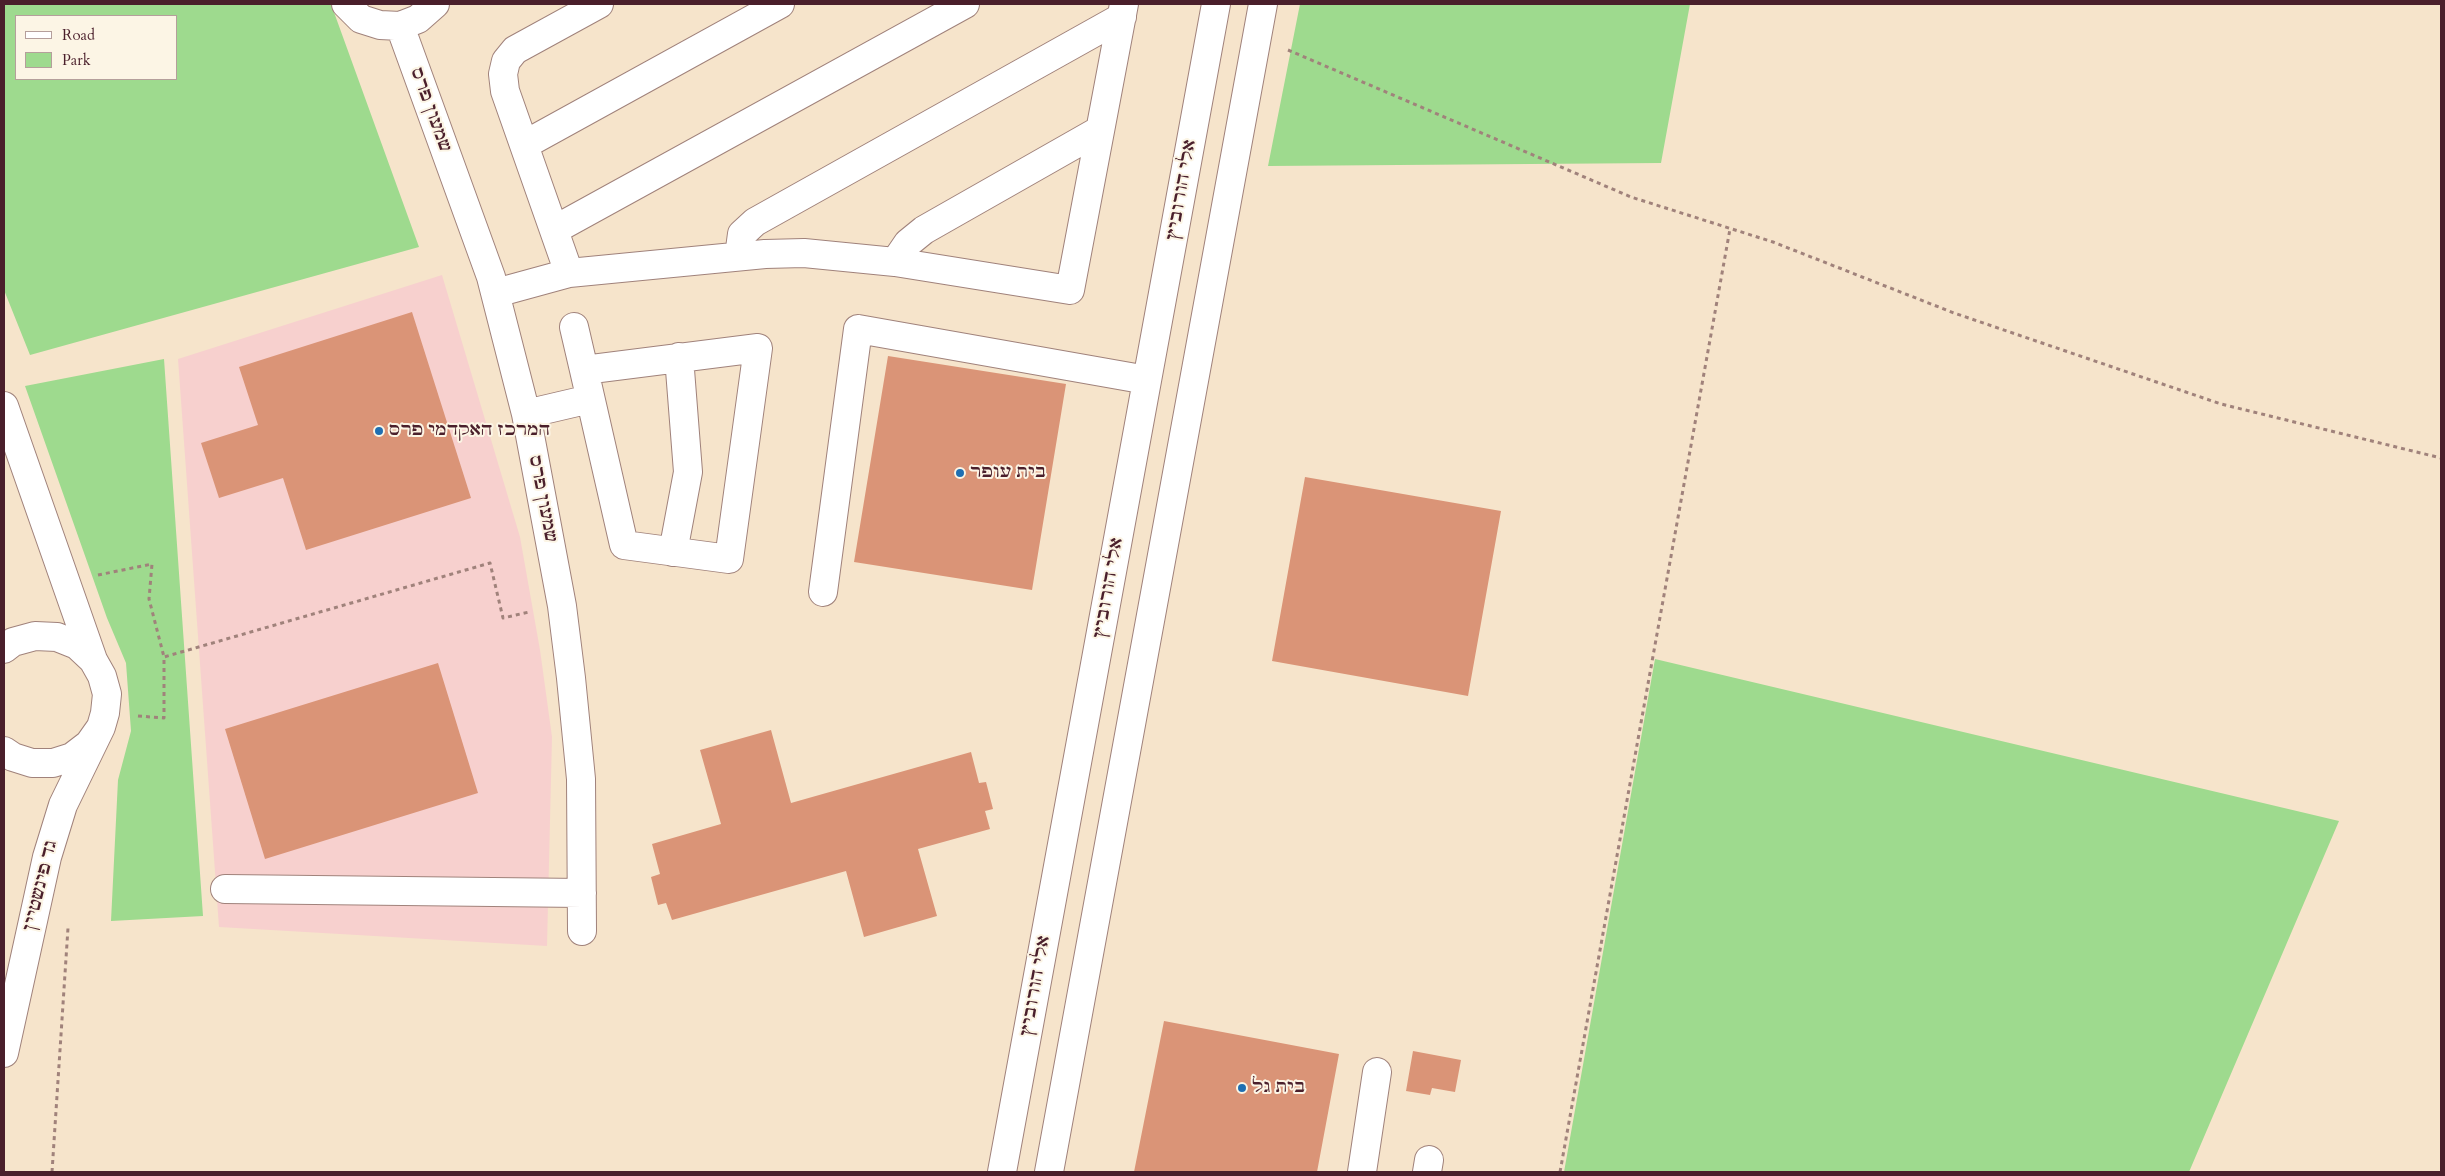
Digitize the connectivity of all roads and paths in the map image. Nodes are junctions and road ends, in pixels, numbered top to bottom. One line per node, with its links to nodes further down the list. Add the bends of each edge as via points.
1 (346, 4): 9 (street, via 361,19 380,25)
2 (435, 4): 9 (street, via 418,19)
3 (599, 4): 12 (street, via 516,50 506,61 503,74 505,91)
4 (780, 4): 12 (street)
5 (965, 4): 14 (street)
6 (1216, 4): 22 (street, אלי הורוביץ)
7 (1263, 4): 10 (street)
8 (1123, 10): 11 (street); 15 (street, via 755,222 742,234)
9 (400, 26): 18 (street, שמעון פרס)
10 (1257, 37): 13 (path, via 1631,197); 44 (street)
11 (1100, 130): 16 (street, via 924,230 908,243); 16 (street, via 1070,290)
12 (524, 145): 14 (street)
13 (1730, 229): 26 (path, via 1773,242 1954,313 2221,404); 46 (path)
14 (554, 230): 17 (street)
15 (739, 256): 16 (street, via 804,253); 17 (street)
16 (895, 262)
17 (569, 273): 18 (street)
18 (496, 293): 25 (street, שמעון פרס)
19 (574, 327): 21 (street)
20 (679, 358): 21 (street); 27 (street, via 688,472); 27 (street, via 758,348 729,559)
21 (584, 370): 23 (street)
22 (1147, 380): 29 (street, via 858,329); 43 (street, אלי הורוביץ)
23 (590, 399): 25 (street); 27 (street, via 624,546)
24 (4, 406): 28 (street)
25 (526, 414): 30 (street, שמעון פרס)
26 (2441, 458)
27 (673, 552)
28 (65, 582): 32 (path, via 152,564 150,599); 33 (street)
29 (823, 592)
30 (562, 606): 32 (path, via 503,618 490,563); 37 (street, שמעון פרס, via 581,779)
31 (4, 649): 33 (street, via 13,642 35,636 57,637 77,645)
32 (164, 657): 34 (path, via 164,718)
33 (93, 660): 34 (street, via 107,694)
34 (103, 720): 35 (street, via 89,744 72,757 53,763 32,764 13,758); 40 (street, גד פינשטיין, via 63,805 52,840)
35 (4, 751)
36 (225, 889): 37 (street)
37 (582, 893): 39 (street, שמעון פרס)
38 (68, 924): 42 (path)
39 (582, 931)
40 (4, 1053)
41 (1377, 1072): 45 (street)
42 (52, 1172)
43 (1002, 1172)
44 (1049, 1172)
45 (1362, 1172)
46 (1560, 1172)

